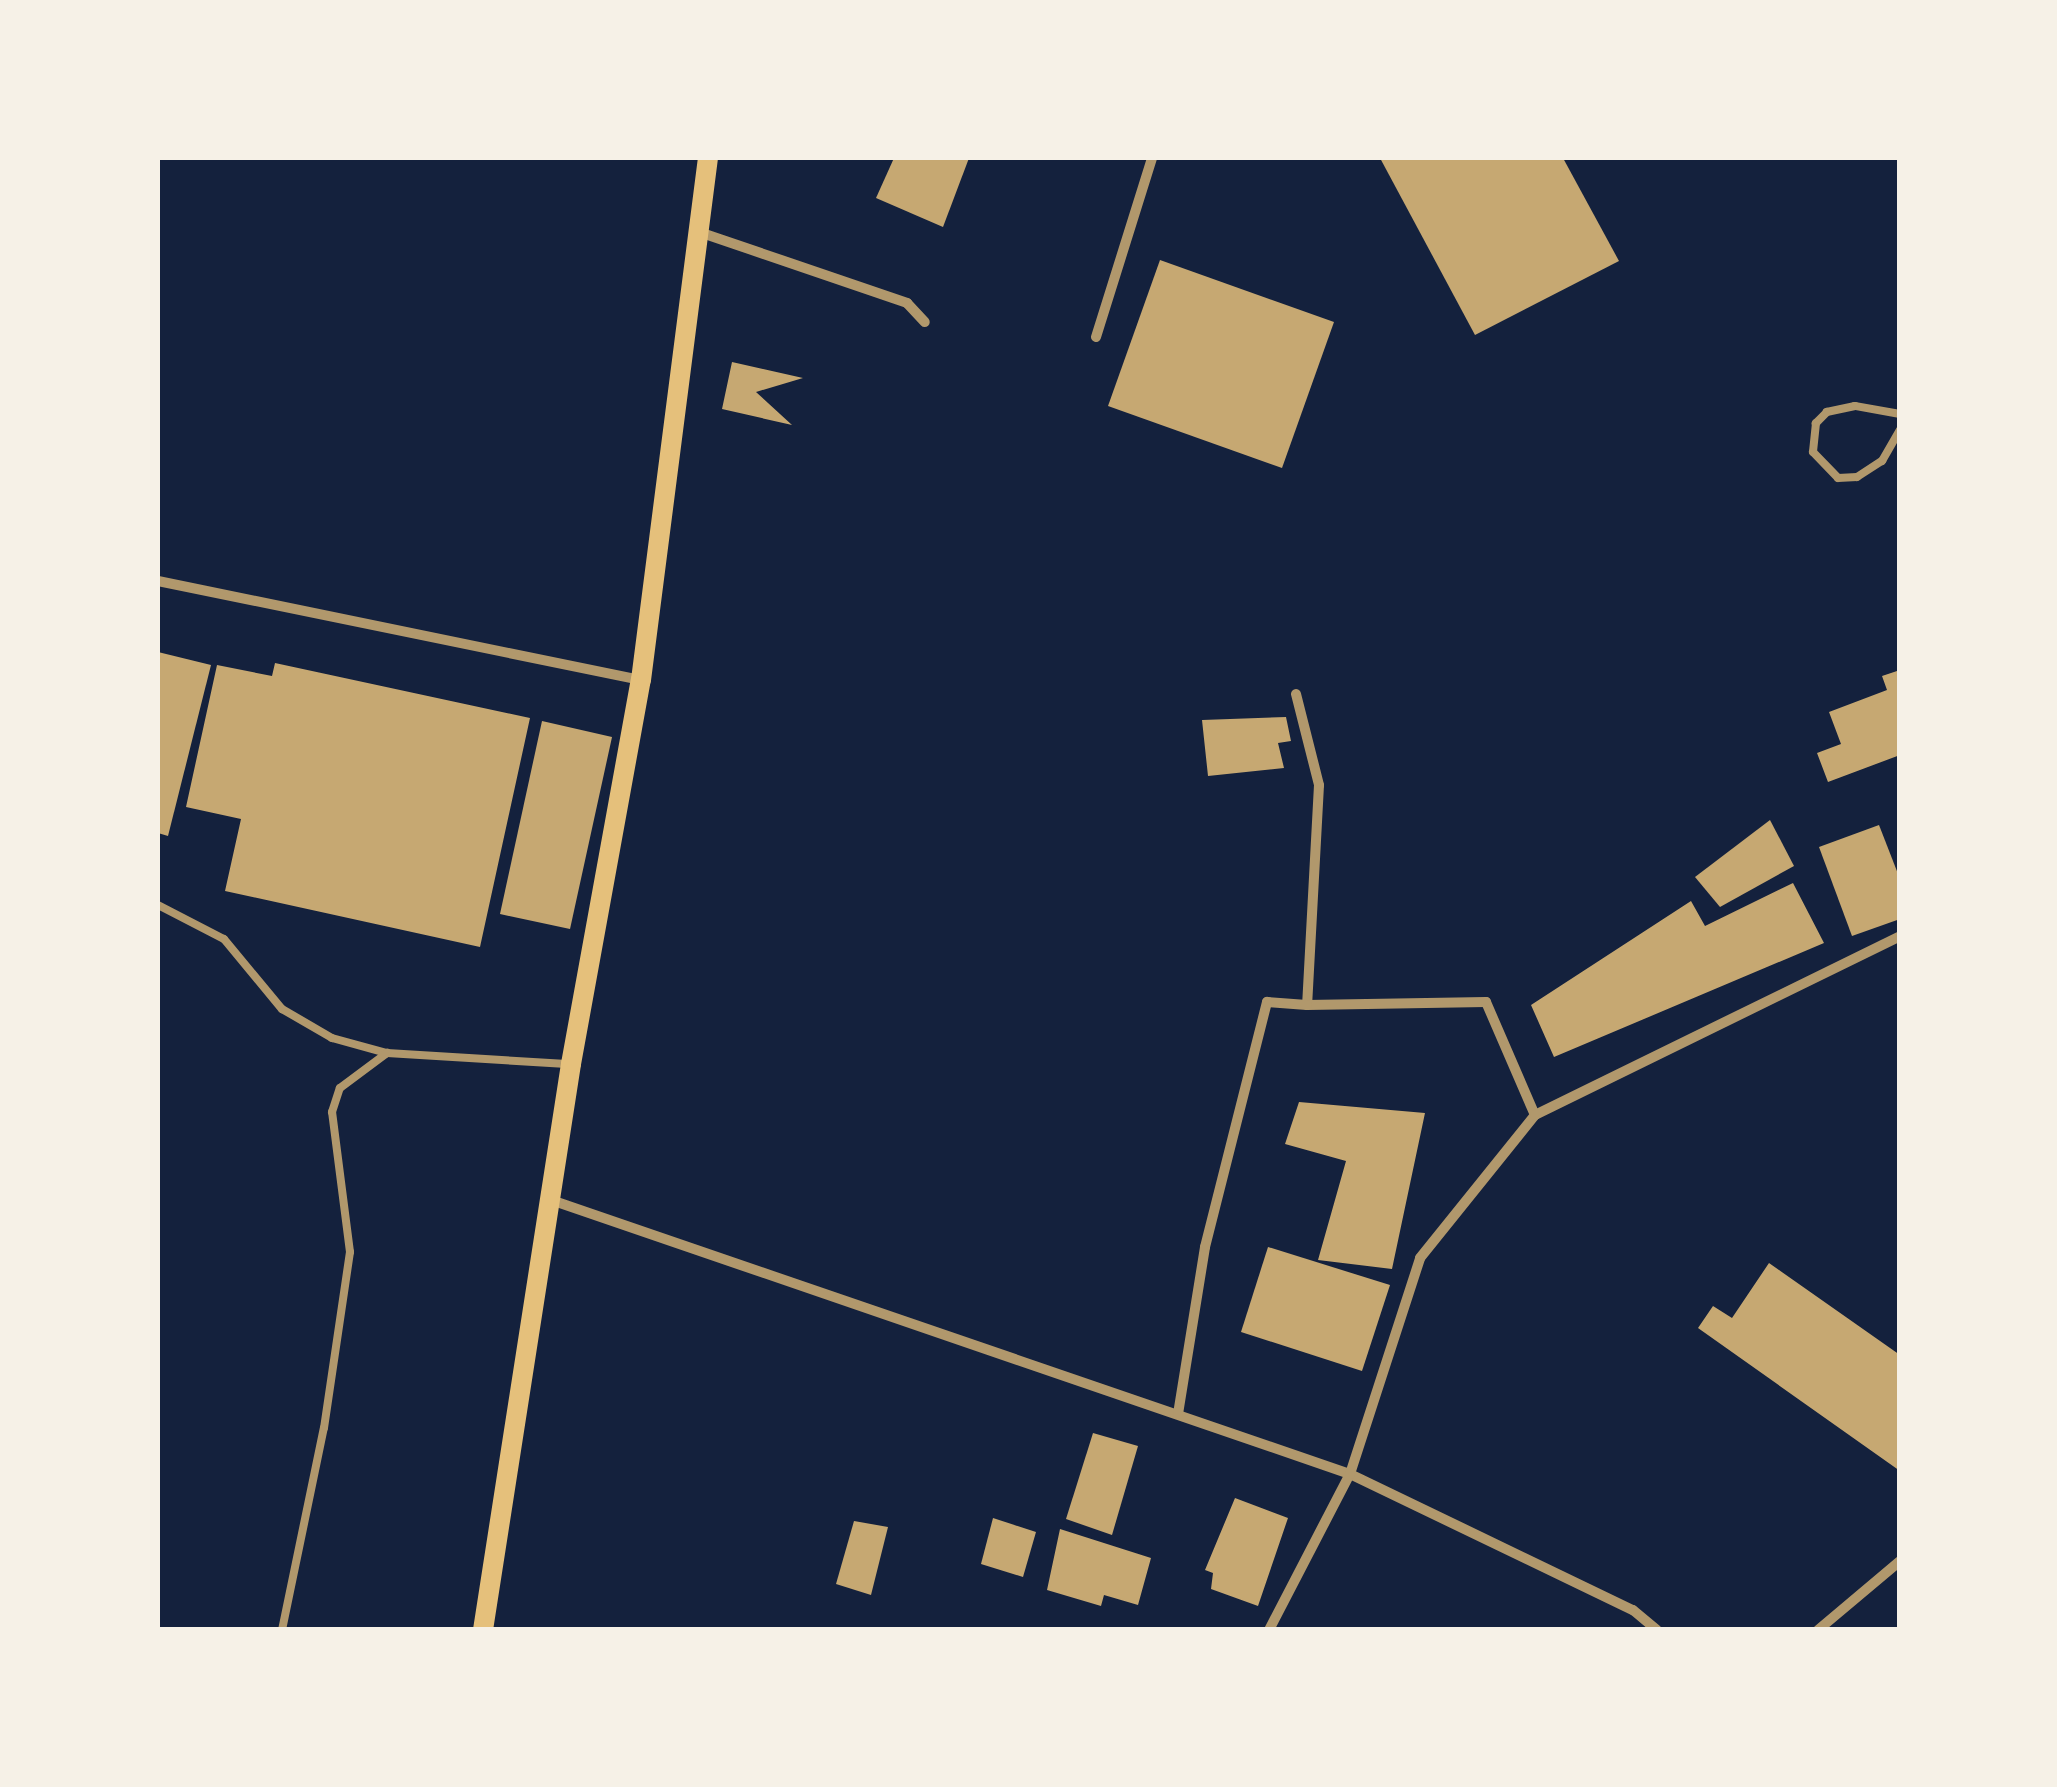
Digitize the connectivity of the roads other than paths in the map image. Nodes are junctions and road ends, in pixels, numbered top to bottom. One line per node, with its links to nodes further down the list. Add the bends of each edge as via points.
1 (708, 158): 3 (main road)
2 (1152, 158): 5 (street)
3 (699, 232): 4 (street, via 907,304); 9 (main road)
4 (925, 322)
5 (1096, 337)
6 (1900, 414): 7 (lane, via 1854,406 1827,412 1816,423 1813,452 1838,478 1856,477 1882,461)
7 (1900, 430)
8 (158, 580): 9 (street)
9 (641, 680): 15 (main road)
10 (1296, 694): 13 (street, via 1319,785)
11 (158, 906): 14 (lane, via 224,939 282,1009 332,1038)
12 (1900, 936): 16 (street)
13 (1307, 1005): 16 (street, via 1486,1002); 18 (street, via 1267,1002 1205,1247)
14 (387, 1053): 15 (lane); 21 (lane, via 340,1088 332,1112 350,1252 324,1428)
15 (572, 1064): 17 (main road)
16 (1535, 1115): 19 (street, via 1420,1258)
17 (554, 1201): 18 (street); 22 (main road)
18 (1178, 1414): 19 (street)
19 (1350, 1474): 23 (street); 24 (street, via 1633,1610)
20 (1900, 1561): 25 (street)
21 (282, 1630)
22 (483, 1630)
23 (1270, 1630)
24 (1657, 1630)
25 (1818, 1630)

